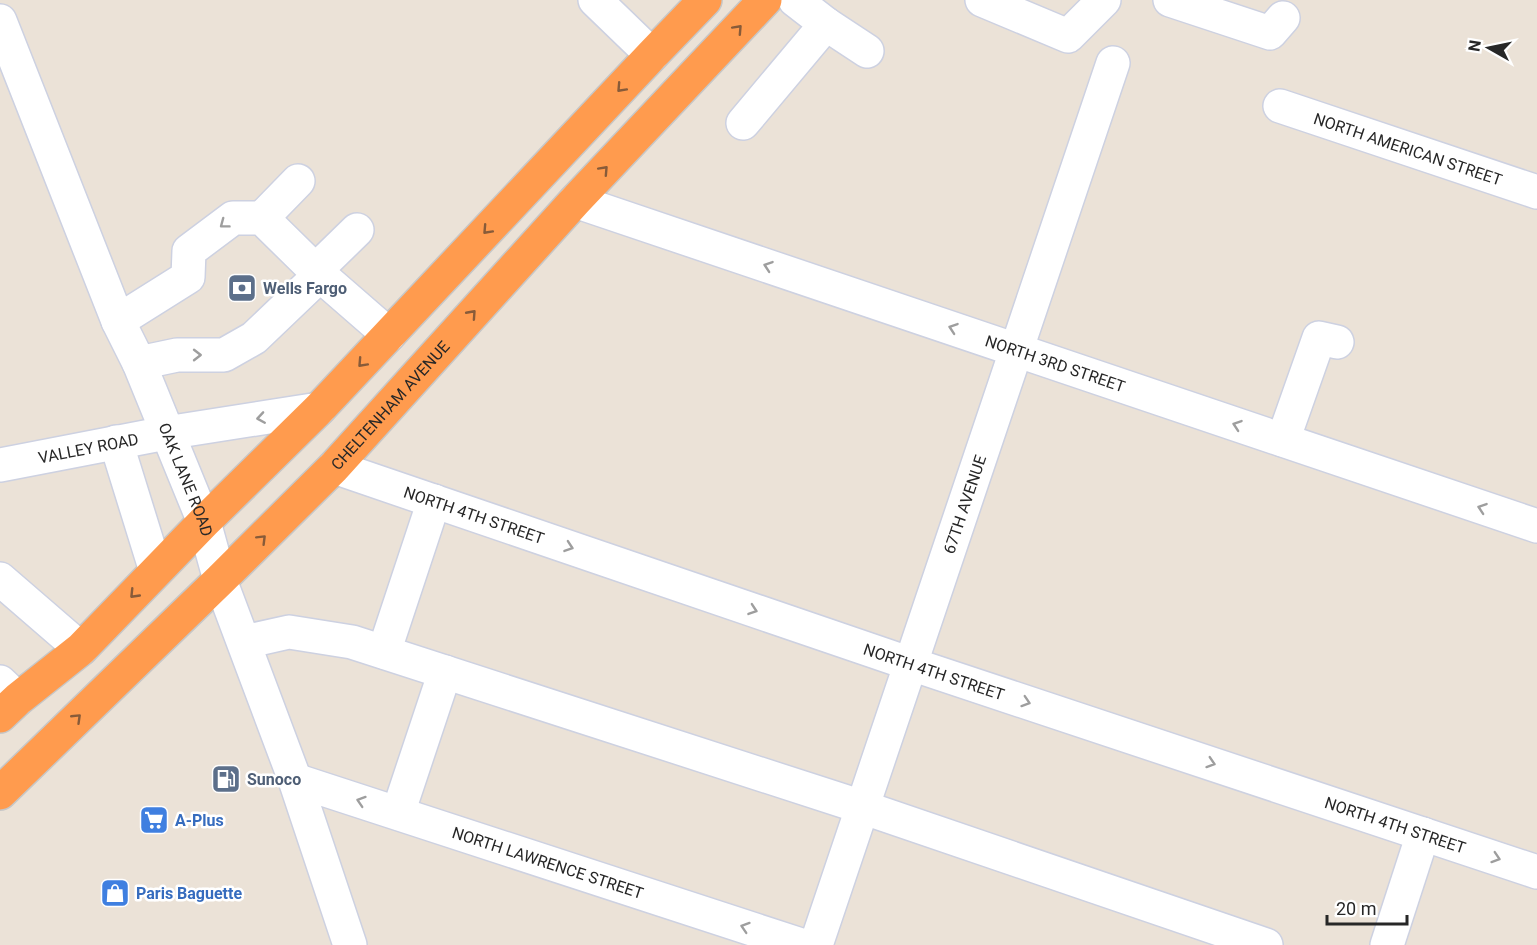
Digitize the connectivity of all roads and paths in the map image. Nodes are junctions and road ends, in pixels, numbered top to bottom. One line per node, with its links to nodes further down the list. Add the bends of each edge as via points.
1 (595, 0): 13 (street)
2 (705, 0): 13 (highway)
3 (765, 0): 19 (highway, CHELTENHAM AVENUE, one-way to 3)
4 (795, 0): 11 (street)
5 (982, 0): 6 (street, via 1068,36)
6 (1104, 0)
7 (1170, 0): 8 (street)
8 (1240, 10): 9 (street, via 1270,33)
9 (1283, 18)
10 (0, 21): 23 (street, OAK LANE ROAD)
11 (826, 24): 12 (street); 16 (street)
12 (867, 51)
13 (652, 55): 24 (highway, one-way to 24)
14 (1113, 63): 26 (street, 67TH AVENUE)
15 (1280, 106): 18 (street, NORTH AMERICAN STREET)
16 (743, 123)
17 (298, 181): 20 (street)
18 (1537, 192)
19 (575, 201): 26 (street, NORTH 3RD STREET, one-way to 19); 33 (highway, CHELTENHAM AVENUE, one-way to 19)
20 (262, 218): 22 (street); 23 (street, one-way to 23, via 233,218 189,251 188,277)
21 (357, 230): 22 (street)
22 (318, 273): 24 (street); 27 (street, one-way to 22, via 177,355 224,355 254,338)
23 (118, 321): 27 (street, OAK LANE ROAD)
24 (389, 335): 28 (highway, one-way to 28)
25 (1337, 342): 30 (street, via 1319,338)
26 (1017, 350): 30 (street, NORTH 3RD STREET, one-way to 26); 43 (street, 67TH AVENUE)
27 (139, 363): 29 (street, OAK LANE ROAD)
28 (319, 409): 29 (street, VALLEY ROAD, one-way to 29); 35 (highway)
29 (166, 433): 31 (street, VALLEY ROAD); 35 (street, OAK LANE ROAD)
30 (1283, 440): 36 (street, NORTH 3RD STREET, one-way to 30)
31 (116, 442): 32 (street, VALLEY ROAD); 37 (street)
32 (0, 465)
33 (334, 467): 34 (street, NORTH 4TH STREET); 39 (highway, CHELTENHAM AVENUE, one-way to 33)
34 (434, 501): 42 (street); 43 (street, NORTH 4TH STREET, one-way to 43)
35 (204, 522): 37 (highway); 39 (street, OAK LANE ROAD)
36 (1537, 526)
37 (156, 571): 41 (highway, one-way to 41)
38 (0, 579): 41 (street)
39 (220, 580): 40 (street, OAK LANE ROAD); 47 (highway, CHELTENHAM AVENUE, one-way to 39)
40 (244, 642): 42 (street, via 289,632 352,642); 46 (street, OAK LANE ROAD)
41 (81, 649): 45 (highway)
42 (384, 652): 44 (street)
43 (911, 664): 48 (street, 67TH AVENUE); 50 (street, NORTH 4TH STREET, one-way to 50)
44 (445, 672): 48 (street); 49 (street)
45 (6, 699)
46 (295, 780): 49 (street, NORTH LAWRENCE STREET, one-way to 46); 52 (street, OAK LANE ROAD)
47 (0, 793)
48 (862, 807): 54 (street, 67TH AVENUE); 55 (street)
49 (398, 813): 53 (street, NORTH LAWRENCE STREET, one-way to 49)
50 (1423, 834): 51 (street, NORTH 4TH STREET, one-way to 51); 56 (street)
51 (1537, 872)
52 (350, 945)
53 (801, 945)
54 (816, 945)
55 (1266, 945)
56 (1387, 945)

